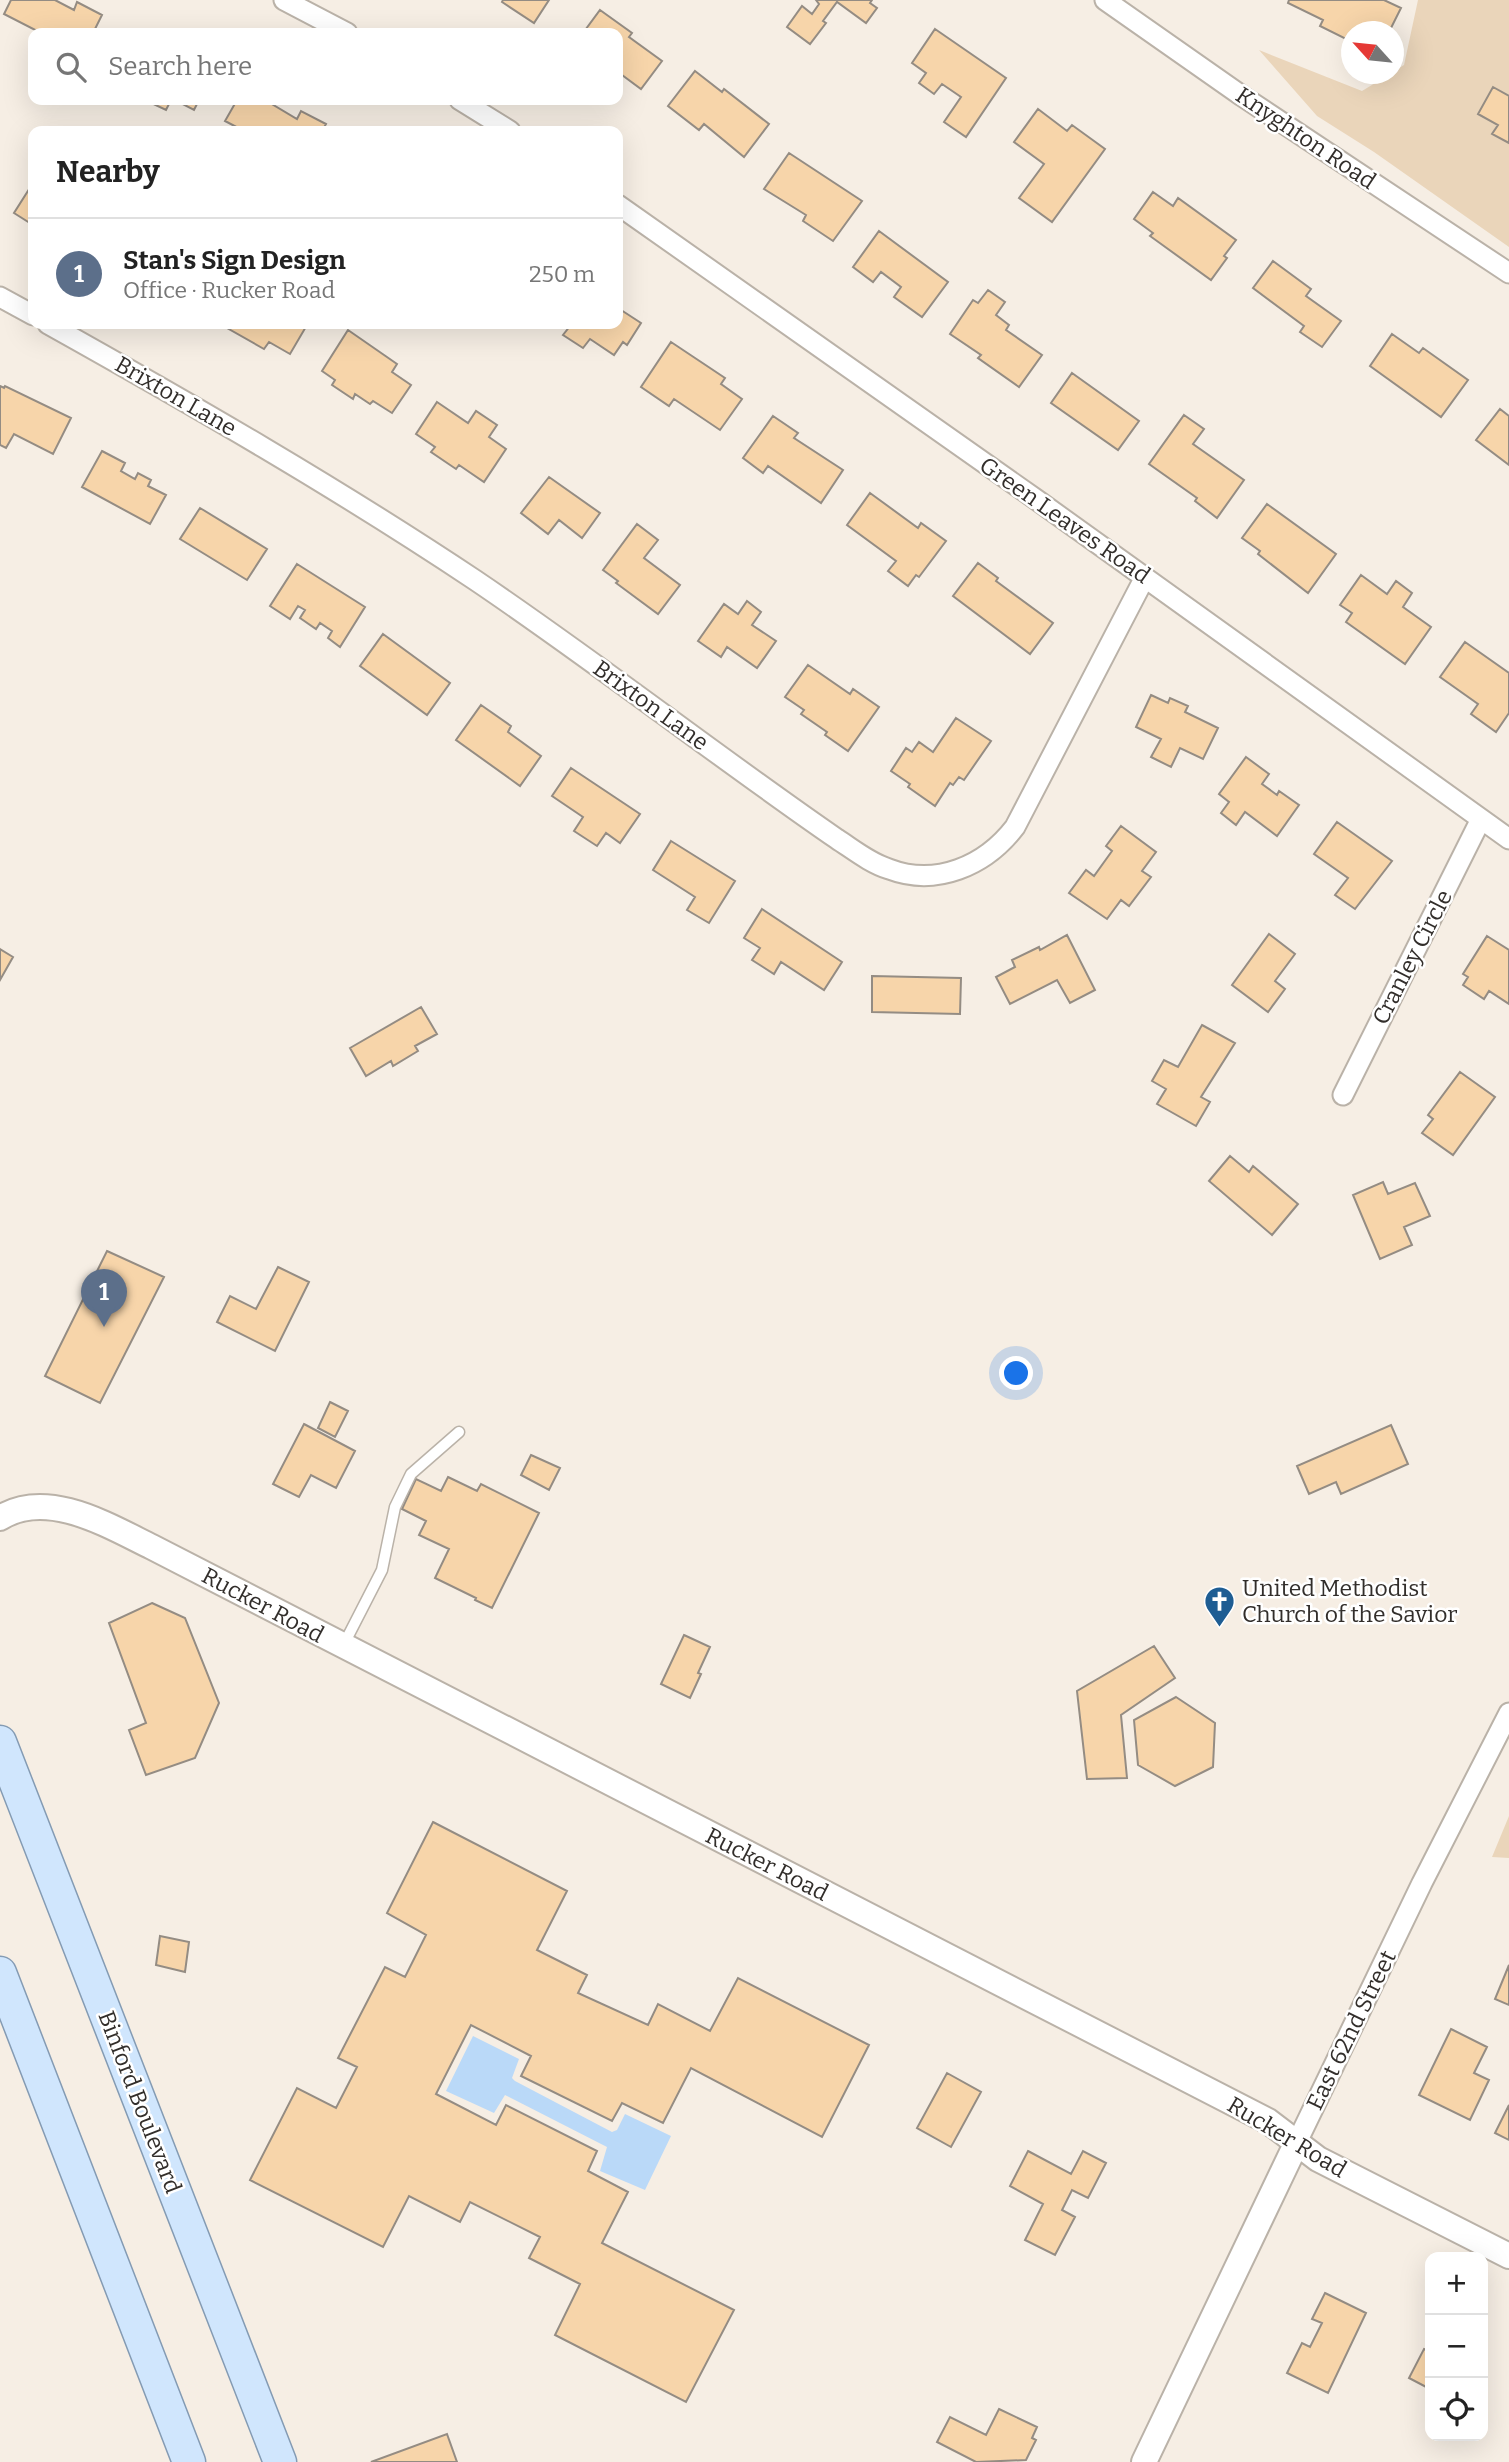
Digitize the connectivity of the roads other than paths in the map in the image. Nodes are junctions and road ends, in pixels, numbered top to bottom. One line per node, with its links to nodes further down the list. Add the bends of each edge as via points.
1 (284, 0): 3 (street)
2 (1105, 0): 7 (street, Knyghton Road)
3 (337, 28)
4 (468, 105): 5 (street)
5 (502, 126)
6 (623, 209): 11 (street, Green Leaves Road)
7 (1509, 273)
8 (0, 297): 9 (street)
9 (28, 312)
10 (57, 329): 11 (street, Brixton Lane, via 263,446 435,554 828,832 868,859 901,873 924,876 959,870 991,854 1007,837)
11 (1145, 577): 12 (street, Green Leaves Road)
12 (1481, 819): 13 (street, Green Leaves Road); 14 (street, Cranley Circle)
13 (1509, 839)
14 (1343, 1095)
15 (459, 1432): 17 (lane, via 411,1474 395,1507 382,1570)
16 (4, 1511): 17 (street, Rucker Road, via 51,1508 101,1522)
17 (343, 1647): 21 (street, Rucker Road, via 1256,2115)
18 (1509, 1713): 21 (street, East 62nd Street)
19 (0, 1742): 24 (main road, Binford Boulevard)
20 (0, 1973): 23 (main road)
21 (1297, 2142): 22 (street, Rucker Road, via 1318,2159); 25 (street, East 62nd Street)
22 (1509, 2256)
23 (189, 2462)
24 (280, 2462)
25 (1143, 2462)

